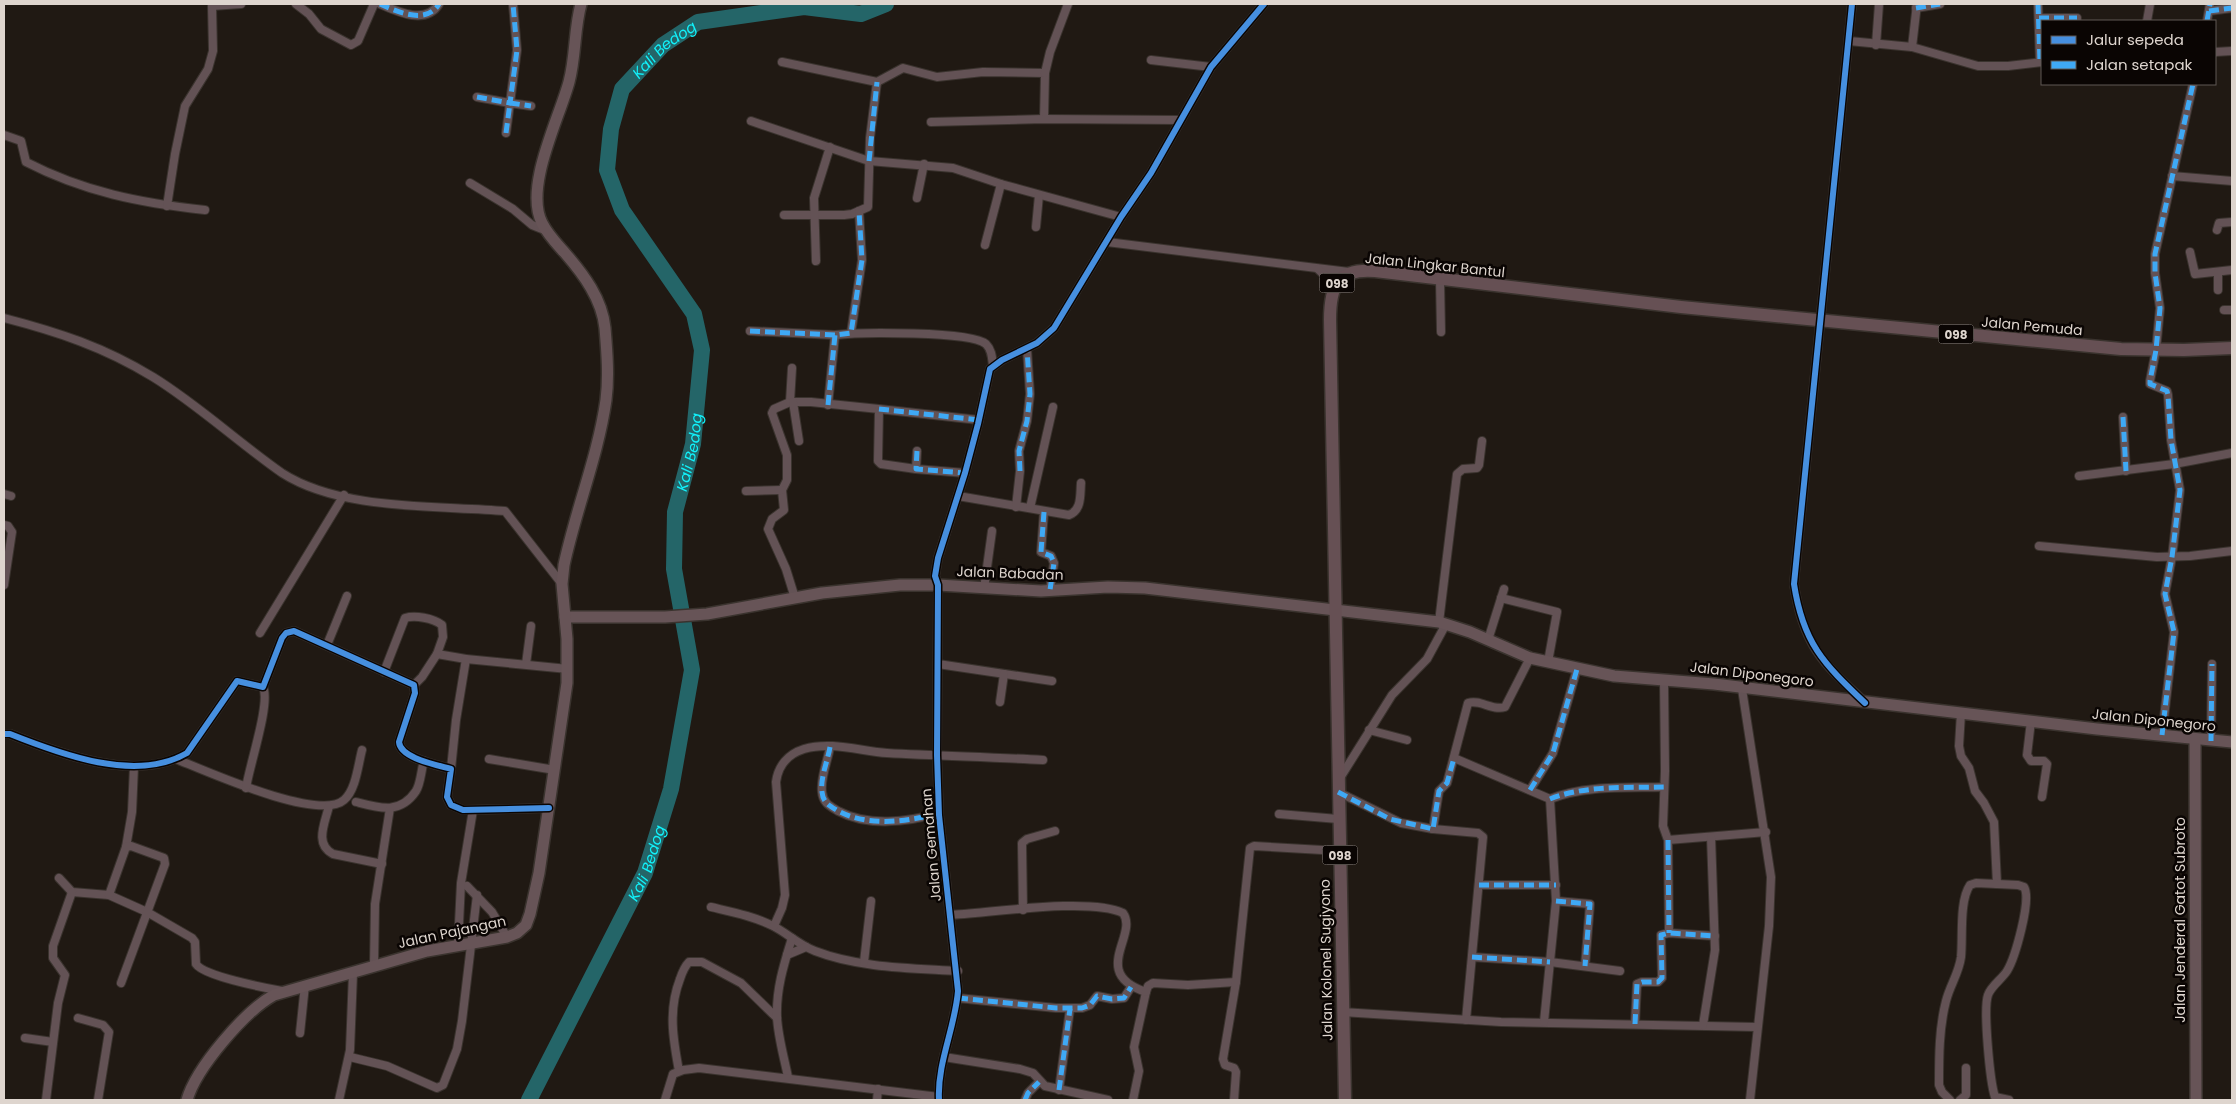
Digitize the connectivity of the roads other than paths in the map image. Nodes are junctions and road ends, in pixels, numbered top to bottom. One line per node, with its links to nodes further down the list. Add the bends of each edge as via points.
1 (241, 4): 52 (street, via 212,6 213,51 208,69 185,106)
2 (296, 4): 3 (street, via 321,29 351,45 358,41)
3 (374, 4)
4 (380, 4): 5 (street, via 417,16 425,16)
5 (439, 4)
6 (513, 4): 35 (street, via 517,50)
7 (582, 4): 61 (main road, Jalan Pajangan, via 569,82 548,143 538,186 538,214)
8 (1068, 4): 31 (street)
9 (1264, 4): 30 (street)
10 (1852, 4): 22 (street)
11 (1879, 4): 23 (street)
12 (1940, 4): 15 (street)
13 (2038, 4): 18 (street)
14 (2150, 4): 20 (street)
15 (1917, 6): 24 (street)
16 (2210, 7): 17 (street); 21 (street)
17 (2232, 8)
18 (2039, 18): 19 (street); 29 (street)
19 (2077, 18)
20 (2147, 20)
21 (2207, 20)
22 (1849, 41): 23 (street); 75 (street)
23 (1876, 45): 24 (street)
24 (1912, 47): 29 (street, via 1978,66)
25 (2232, 51): 26 (street)
26 (2216, 52)
27 (1151, 60): 30 (street)
28 (782, 62): 32 (street)
29 (2041, 62)
30 (1211, 67): 38 (street)
31 (1045, 73): 32 (street, via 975,72 937,78 903,68); 37 (street)
32 (877, 82): 44 (street)
33 (2193, 85): 46 (street)
34 (477, 97): 35 (street)
35 (510, 103): 36 (street); 41 (street)
36 (531, 106)
37 (1044, 119): 38 (street); 40 (street)
38 (1180, 120): 57 (street, via 1151,173)
39 (751, 121): 43 (street)
40 (931, 122)
41 (506, 134)
42 (4, 135): 52 (street, via 21,141 26,162 54,176 85,188)
43 (830, 147): 44 (street); 56 (street, via 815,190)
44 (869, 161): 45 (street); 54 (street, via 870,204)
45 (924, 164): 49 (street, via 952,168); 51 (street)
46 (2172, 176): 47 (street); 82 (street, via 2155,254 2160,308)
47 (2232, 181)
48 (470, 183): 61 (street)
49 (1001, 184): 50 (street); 63 (street)
50 (1039, 195): 57 (street); 59 (street)
51 (917, 198)
52 (167, 206): 53 (street)
53 (205, 210)
54 (859, 211): 56 (street); 78 (street, via 862,260)
55 (784, 215): 56 (street)
56 (814, 216): 65 (street)
57 (1121, 217): 62 (street)
58 (2232, 222): 60 (street, via 2219,223)
59 (1036, 227)
60 (2217, 230)
61 (547, 232): 113 (main road, Jalan Pajangan, via 595,293 603,317 607,353 603,416 567,550)
62 (1107, 242): 66 (street); 81 (street, via 1054,328 1048,336)
63 (985, 246)
64 (2190, 252): 69 (street, via 2195,274)
65 (816, 261)
66 (1318, 268): 68 (street); 71 (street)
67 (2232, 270): 69 (street)
68 (1351, 272): 70 (main road, Jalan Lingkar Bantul / 098, via 1375,271); 71 (main road, Jalan Lingkar Bantul / 098)
69 (2218, 272): 72 (street)
70 (1440, 280): 73 (main road, Jalan Lingkar Bantul / 098); 77 (street)
71 (1335, 285): 122 (main road, 098, via 1330,308)
72 (2218, 290)
73 (1681, 308): 75 (main road, Jalan Pemuda / 098)
74 (4, 318): 103 (street, via 64,334 125,361 154,378 292,479)
75 (1820, 321): 82 (main road, Jalan Pemuda / 098); 146 (street, via 1794,584 1798,611 1814,650)
76 (750, 331): 79 (street)
77 (1441, 332)
78 (852, 333): 79 (street); 83 (street, via 952,335 971,339 990,348)
79 (834, 335): 86 (street)
80 (2232, 348): 82 (main road, Jalan Pemuda / 098)
81 (1027, 349): 83 (street); 105 (street, via 1030,394 1027,421 1018,451 1020,471)
82 (2156, 350): 95 (street, via 2150,384 2167,391)
83 (993, 366): 90 (street, Jalan Gemahan, via 988,373)
84 (792, 368): 85 (street)
85 (791, 402): 86 (street); 91 (street); 101 (street, via 772,413 788,455 787,480)
86 (828, 405): 88 (street)
87 (1053, 407): 106 (street)
88 (879, 410): 90 (street); 96 (street, via 878,460 881,464)
89 (2123, 417): 97 (street)
90 (979, 420): 98 (street, Jalan Gemahan)
91 (799, 441)
92 (1482, 441): 124 (street, via 1479,465 1457,474)
93 (917, 451): 96 (street)
94 (2232, 453): 95 (street)
95 (2174, 464): 97 (street); 112 (street, via 2180,490)
96 (916, 469): 98 (street)
97 (2126, 471): 99 (street)
98 (965, 474): 104 (street, Jalan Gemahan)
99 (2079, 476)
100 (1081, 483): 107 (street, via 1079,507 1075,512 1064,515)
101 (782, 490): 102 (street); 120 (street, via 784,510 772,519 768,529)
102 (746, 491)
103 (344, 496): 113 (street, via 386,504 506,511); 126 (street)
104 (958, 496): 105 (street); 115 (street, Jalan Gemahan, via 938,558 934,576)
105 (1016, 507): 106 (street)
106 (1030, 508): 107 (street)
107 (1044, 512): 118 (street, via 1041,552 1051,556 1054,563)
108 (4, 525): 114 (street, via 12,532)
109 (992, 530): 116 (street)
110 (2039, 546): 112 (street)
111 (2232, 551): 112 (street)
112 (2172, 557): 151 (street, via 2165,594 2174,638)
113 (562, 584): 123 (main road, Jalan Pajangan)
114 (4, 585)
115 (938, 585): 116 (main road, Jalan Babadan); 120 (main road, Jalan Babadan, via 880,586); 134 (street, Jalan Gemahan)
116 (984, 589): 118 (main road, Jalan Babadan)
117 (1504, 589): 121 (street)
118 (1050, 590): 122 (main road, Jalan Babadan, via 1145,588)
119 (347, 596): 128 (street)
120 (795, 598): 123 (main road, Jalan Babadan, via 707,614)
121 (1501, 598): 127 (street); 132 (street, via 1557,612)
122 (1335, 610): 124 (main road, Jalan Diponegoro); 167 (main road, Jalan Kolonel Sugiyono / 098)
123 (565, 617): 136 (main road, Jalan Pajangan)
124 (1442, 623): 127 (main road, Jalan Diponegoro); 149 (street, via 1428,659 1392,695)
125 (531, 626): 133 (street)
126 (260, 633)
127 (1488, 640): 130 (main road, Jalan Diponegoro)
128 (327, 645): 138 (street); 143 (street, via 294,631 286,634)
129 (437, 654): 131 (street); 138 (street, via 443,637 442,625 434,620 406,617); 142 (street)
130 (1530, 658): 132 (main road, Jalan Diponegoro); 159 (street, via 1505,707 1468,703)
131 (466, 659): 133 (street); 165 (street)
132 (1548, 662): 137 (main road, Jalan Diponegoro)
133 (526, 664): 136 (street)
134 (938, 664): 139 (street); 158 (street, Jalan Gemahan)
135 (2212, 664): 154 (street)
136 (568, 669): 166 (main road, Jalan Pajangan)
137 (1577, 669): 140 (main road, Jalan Diponegoro); 170 (street, via 1552,753)
138 (384, 672): 142 (street)
139 (1004, 674): 141 (street); 145 (street)
140 (1664, 680): 144 (main road, Jalan Diponegoro); 168 (street)
141 (1052, 682)
142 (414, 685): 163 (street, via 415,693 399,744 402,751)
143 (263, 687): 160 (street, via 237,681 187,753); 169 (street, via 264,712)
144 (1742, 689): 146 (main road, Jalan Diponegoro); 183 (street)
145 (1000, 702)
146 (1865, 703): 147 (main road, Jalan Diponegoro)
147 (1961, 713): 148 (main road, Jalan Diponegoro); 190 (street, via 1960,756 1969,768 1976,791 1994,822)
148 (2032, 721): 151 (main road, Jalan Diponegoro); 171 (street, via 2027,755 2029,759 2047,764)
149 (1369, 730): 152 (street); 167 (street)
150 (4, 734): 164 (street, via 95,762)
151 (2162, 735): 153 (main road, Jalan Diponegoro)
152 (1407, 740)
153 (2195, 740): 154 (main road, Jalan Diponegoro); 263 (main road, Jalan Jenderal Gatot Subroto)
154 (2211, 741): 155 (main road, Jalan Diponegoro)
155 (2232, 742)
156 (830, 746): 158 (street); 178 (street, via 822,785 824,798 830,807 865,820 911,820); 203 (street, via 798,751 787,758 778,772 776,807 785,895)
157 (362, 750): 174 (street, via 346,799)
158 (937, 755): 162 (street); 178 (street, Jalan Gemahan)
159 (1454, 758): 170 (street); 181 (street, via 1447,783 1439,791)
160 (176, 759): 164 (street); 169 (street)
161 (489, 759): 166 (street)
162 (1043, 760)
163 (424, 761): 165 (street); 175 (street, via 416,791 403,804)
164 (134, 766): 186 (street, via 132,812)
165 (451, 769): 177 (street, via 448,801 457,808)
166 (555, 770): 176 (main road, Jalan Pajangan)
167 (1338, 787): 180 (main road, Jalan Kolonel Sugiyono / 098); 181 (street, via 1390,820)
168 (1664, 787): 172 (street, via 1580,791); 185 (street, via 1663,830)
169 (246, 788): 174 (street)
170 (1530, 790): 172 (street)
171 (2042, 797)
172 (1550, 799): 192 (street)
173 (356, 802): 175 (street)
174 (329, 806): 188 (street, via 322,834 326,850)
175 (390, 808): 188 (street)
176 (549, 808): 177 (street); 206 (main road, Jalan Pajangan, via 530,914 522,929)
177 (473, 810): 209 (street, via 461,883)
178 (939, 813): 202 (street, Jalan Gemahan)
179 (1279, 814): 180 (street)
180 (1338, 819): 187 (main road, Jalan Kolonel Sugiyono / 098)
181 (1433, 829): 191 (street, via 1482,834)
182 (1055, 831): 200 (street, via 1022,843)
183 (1766, 832): 184 (street); 235 (street, via 1771,898)
184 (1711, 836): 185 (street); 205 (street)
185 (1668, 840): 204 (street)
186 (126, 846): 195 (street); 201 (street, via 164,858 165,864)
187 (1340, 851): 220 (street, via 1250,847); 228 (main road, Jalan Kolonel Sugiyono / 098)
188 (382, 864): 215 (street, via 375,904)
189 (59, 878): 194 (street)
190 (1997, 884): 260 (street, via 1973,884 1968,890 1959,970 1946,1001 1939,1052 1938,1086); 262 (street, via 2021,885 2027,894 2011,962 1987,997 1990,1083 1995,1097)
191 (1479, 885): 192 (street); 212 (street)
192 (1556, 885): 198 (street)
193 (467, 886): 196 (street)
194 (72, 892): 195 (street); 238 (street, via 53,946 53,958 65,975)
195 (109, 895): 201 (street)
196 (478, 896): 206 (street); 208 (street)
197 (871, 901): 213 (street)
198 (1556, 901): 214 (street); 216 (street, via 1590,904)
199 (711, 907): 203 (street, via 750,916)
200 (1022, 910): 202 (street); 223 (street, via 1090,907 1123,913 1126,924 1117,964)
201 (147, 912): 221 (street); 224 (street, via 192,938 198,968)
202 (950, 915): 217 (street, Jalan Gemahan)
203 (774, 926): 207 (street)
204 (1669, 933): 205 (street); 233 (street, via 1660,937 1661,980 1637,984)
205 (1715, 936): 234 (street)
206 (507, 937): 208 (main road, Jalan Pajangan)
207 (792, 938): 210 (street); 211 (street)
208 (471, 943): 209 (main road, Jalan Pajangan); 240 (street, via 456,1049 441,1087 387,1066)
209 (458, 944): 215 (main road, Jalan Pajangan)
210 (806, 947): 211 (street); 213 (street, via 829,956)
211 (787, 955): 230 (street, via 780,981)
212 (1472, 957): 214 (street); 231 (street)
213 (864, 962): 217 (street)
214 (1550, 962): 216 (street); 232 (street)
215 (374, 966): 219 (main road, Jalan Pajangan)
216 (1585, 966): 218 (street)
217 (958, 971): 226 (street, Jalan Gemahan)
218 (1620, 971)
219 (353, 973): 222 (main road, Jalan Pajangan); 240 (street)
220 (1236, 982): 225 (street, via 1153,983); 257 (street, via 1222,1059 1236,1072)
221 (121, 983)
222 (305, 985): 224 (main road, Jalan Pajangan); 236 (street)
223 (1131, 987): 225 (street); 227 (street, via 1124,998 1112,1000 1097,996 1090,1006)
224 (282, 991): 250 (main road, Jalan Pajangan, via 254,1010 205,1064)
225 (1146, 992): 256 (street, via 1134,1047 1139,1072)
226 (958, 998): 227 (street); 239 (street, Jalan Gemahan)
227 (1070, 1009): 246 (street)
228 (1342, 1012): 231 (street); 258 (main road, Jalan Kolonel Sugiyono / 098)
229 (78, 1018): 249 (street, via 101,1024 109,1032)
230 (777, 1018): 242 (street, via 741,982 702,962 689,962 678,983 673,1007 672,1028); 243 (street)
231 (1466, 1020): 232 (street)
232 (1544, 1022): 233 (street)
233 (1635, 1024): 234 (street)
234 (1703, 1025): 235 (street)
235 (1757, 1027): 259 (street)
236 (300, 1033)
237 (25, 1038): 238 (street)
238 (53, 1042): 248 (street)
239 (944, 1056): 244 (street, via 1031,1072); 247 (street, Jalan Gemahan)
240 (350, 1057): 251 (street)
241 (1966, 1068): 261 (street, via 1966,1098)
242 (679, 1071): 243 (street, via 699,1068); 252 (street, via 671,1078)
243 (788, 1077): 245 (street)
244 (1039, 1082): 246 (street); 254 (street)
245 (878, 1089): 247 (street); 253 (street)
246 (1060, 1090): 255 (street)
247 (939, 1099)
248 (46, 1100)
249 (98, 1100)
250 (187, 1100)
251 (339, 1100)
252 (665, 1100)
253 (877, 1100)
254 (1025, 1100)
255 (1108, 1100)
256 (1133, 1100)
257 (1234, 1100)
258 (1345, 1100)
259 (1750, 1100)
260 (1950, 1100)
261 (1960, 1100)
262 (2009, 1100)
263 (2196, 1100)

